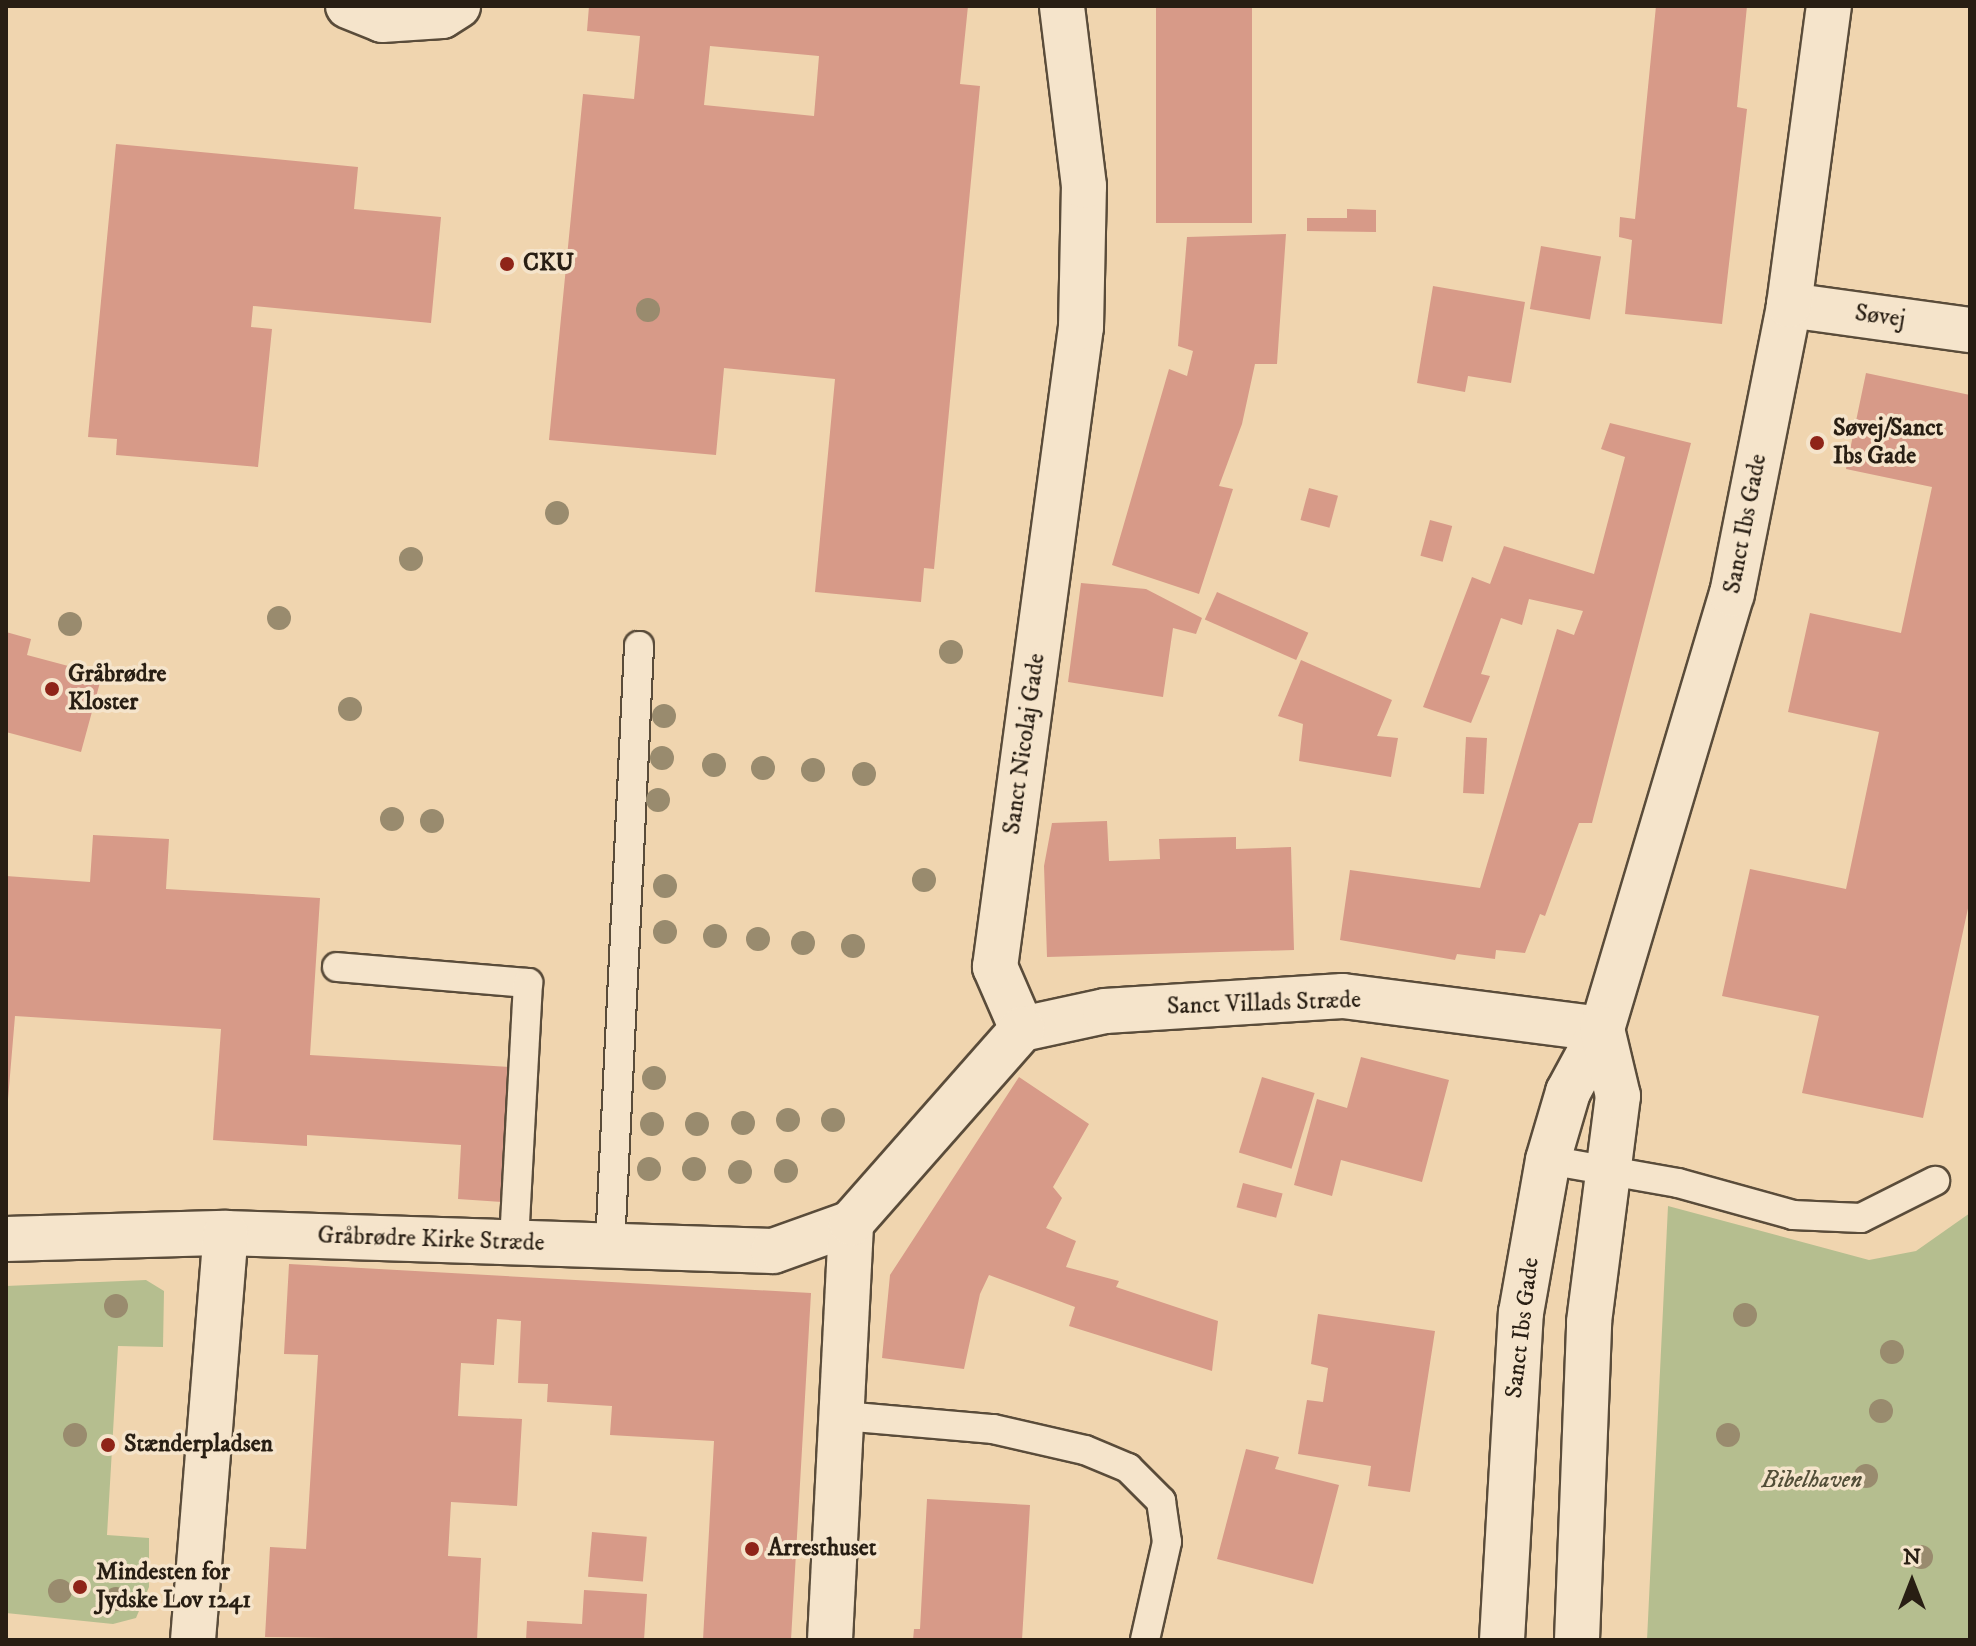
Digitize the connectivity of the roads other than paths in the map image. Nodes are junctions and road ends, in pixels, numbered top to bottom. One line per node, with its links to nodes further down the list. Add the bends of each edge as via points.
1 (348, 6): 2 (street, via 382,20 442,16)
2 (458, 6)
3 (1062, 6): 9 (street, Sanct Nicolaj Gade, via 1084,186 1081,327 995,967)
4 (1829, 6): 5 (street, Sanct Ibs Gade)
5 (1789, 305): 6 (street, Søvej); 10 (street, Sanct Ibs Gade, via 1732,594)
6 (1970, 330)
7 (639, 646): 18 (lane)
8 (337, 967): 17 (lane, via 528,983)
9 (1022, 1029): 10 (street, Sanct Villads Stræde, via 1105,1011 1343,996); 14 (street)
10 (1602, 1029): 11 (street, Sanct Ibs Gade, via 1568,1092); 12 (street, via 1618,1096)
11 (1548, 1160): 12 (lane); 23 (street, Sanct Ibs Gade, via 1521,1313)
12 (1605, 1169): 13 (lane, via 1793,1215 1861,1218); 24 (street, via 1589,1322)
13 (1935, 1181)
14 (851, 1223): 18 (street, Gråbrødre Kirke Stræde, via 773,1251); 19 (street)
15 (226, 1233): 16 (street, Gråbrødre Kirke Stræde); 17 (street, Gråbrødre Kirke Stræde); 20 (street)
16 (6, 1239)
17 (514, 1243): 18 (street, Gråbrødre Kirke Stræde)
18 (610, 1246)
19 (843, 1416): 21 (street); 22 (lane, via 993,1429 1085,1450 1128,1468 1161,1501 1167,1542)
20 (193, 1640)
21 (830, 1640)
22 (1145, 1640)
23 (1502, 1640)
24 (1577, 1640)

